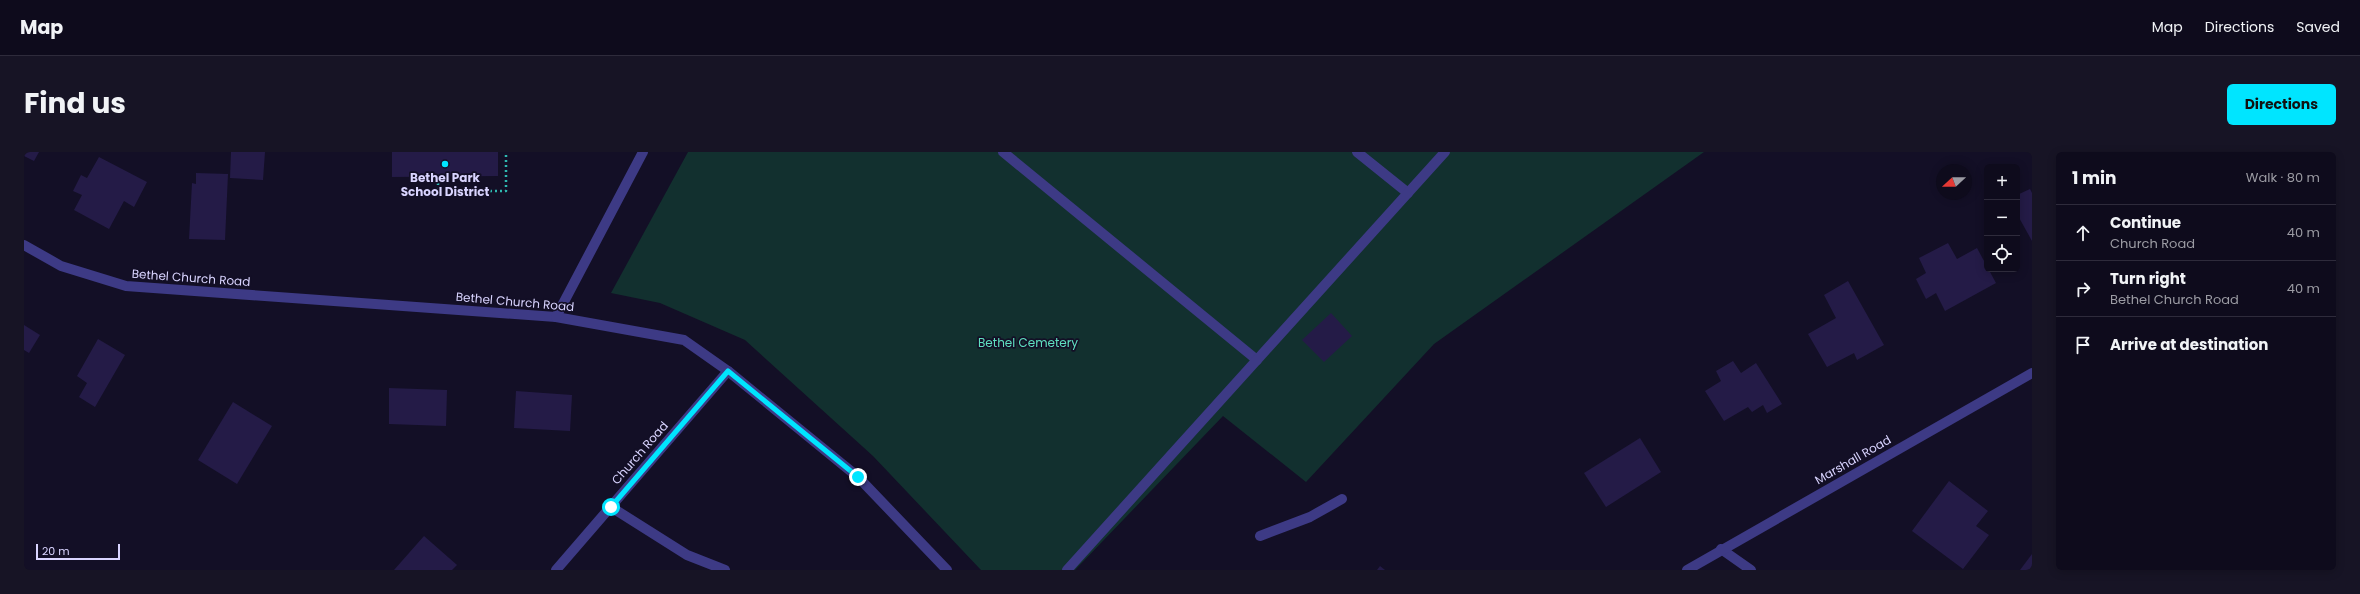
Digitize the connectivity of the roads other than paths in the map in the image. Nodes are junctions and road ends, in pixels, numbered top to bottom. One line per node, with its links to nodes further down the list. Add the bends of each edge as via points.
1 (643, 152): 7 (street)
2 (1003, 152): 8 (street)
3 (1356, 152): 5 (street)
4 (1445, 152): 5 (street)
5 (1408, 193): 8 (street)
6 (24, 245): 7 (street, Bethel Church Road, via 61,266 126,286)
7 (556, 317): 9 (street, Bethel Church Road, via 684,340)
8 (1257, 360): 18 (street)
9 (728, 371): 12 (street, Church Road); 17 (street, Bethel Church Road, via 858,477)
10 (2032, 373): 14 (street, Marshall Road)
11 (1342, 499): 13 (street, via 1310,517)
12 (611, 507): 15 (street, Church Road); 16 (street, via 687,555)
13 (1260, 536)
14 (1721, 549): 19 (street, Marshall Road); 20 (street)
15 (556, 570)
16 (725, 570)
17 (947, 570)
18 (1067, 570)
19 (1687, 570)
20 (1751, 570)

